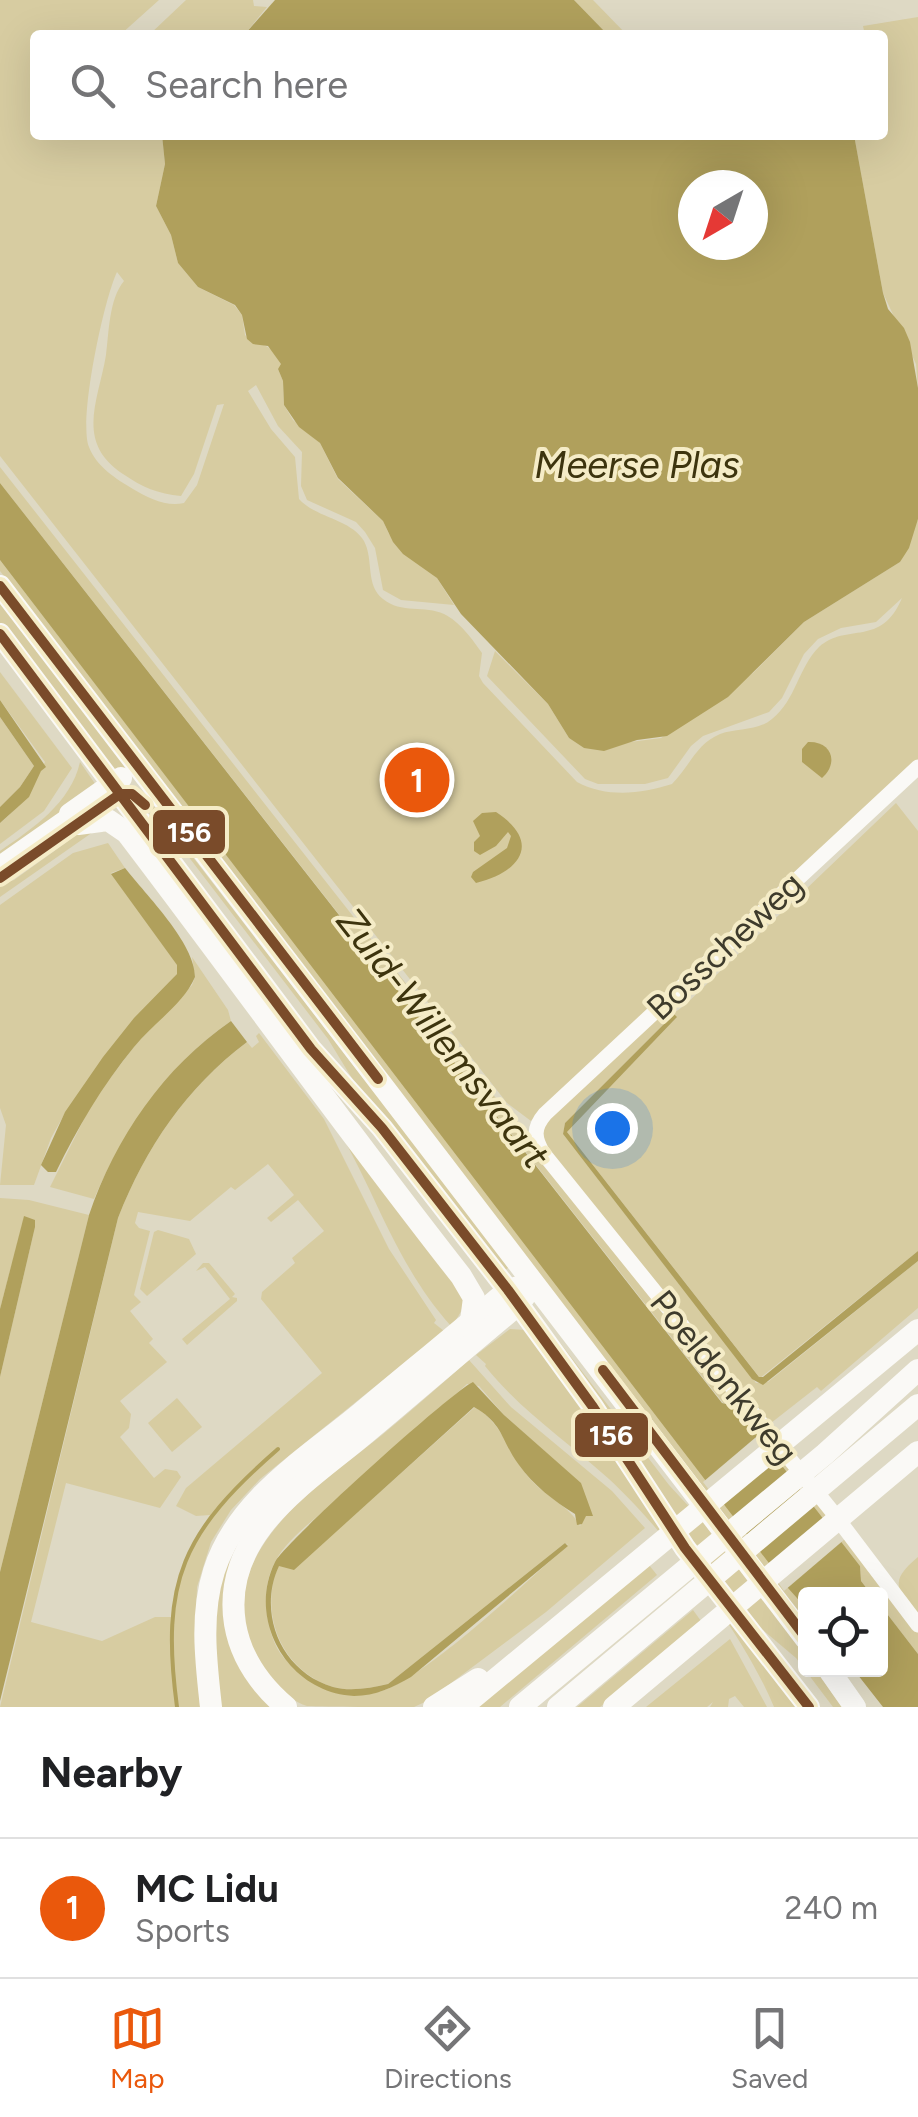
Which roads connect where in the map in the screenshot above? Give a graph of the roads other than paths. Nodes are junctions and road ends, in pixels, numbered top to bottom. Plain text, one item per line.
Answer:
1 (0, 586) edge
2 (0, 634) edge
3 (918, 766) edge
4 (159, 794) junction
5 (74, 819) junction
6 (0, 863) edge
7 (0, 878) edge
8 (311, 1049) junction
9 (382, 1128) junction
10 (536, 1128) joint
11 (536, 1282) junction
12 (514, 1297) junction
13 (478, 1315) junction
14 (918, 1330) edge
15 (918, 1370) edge
16 (918, 1405) edge
17 (918, 1452) edge
18 (832, 1463) junction
19 (679, 1591) junction
20 (918, 1625) edge
21 (798, 1627) edge
22 (540, 1643) junction
23 (833, 1677) edge
24 (210, 1707) edge
25 (286, 1707) edge
26 (434, 1707) edge
27 (462, 1707) edge
28 (520, 1707) edge
29 (558, 1707) edge
30 (616, 1707) edge
31 (808, 1707) edge
32 (855, 1707) edge

1 - 4 highway
2 - 8 highway
3 - 10 street, Bosscheweg
4 - 5 highway
4 - 11 highway
5 - 6 street
5 - 7 street
5 - 9 highway
5 - 13 highway
8 - 9 highway
8 - 13 highway
9 - 12 highway
10 - 20 street, Poeldonkweg
11 - 12 highway
11 - 21 highway
12 - 13 highway
12 - 25 highway
12 - 31 highway
13 - 24 highway
14 - 22 highway
15 - 18 highway
16 - 18 highway
17 - 30 highway
18 - 19 highway
19 - 28 highway
19 - 29 highway
22 - 26 highway
22 - 27 highway
23 - 32 highway

